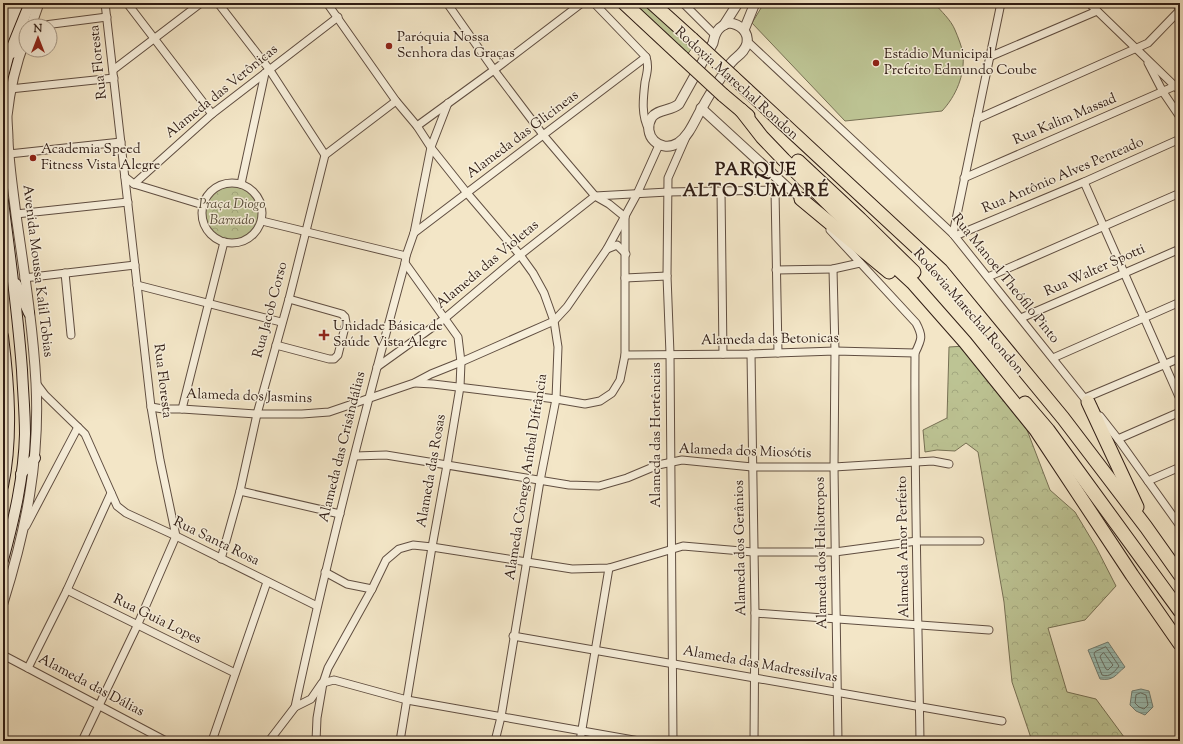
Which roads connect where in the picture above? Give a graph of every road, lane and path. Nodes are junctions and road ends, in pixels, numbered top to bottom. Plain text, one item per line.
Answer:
1 (9, 3) edge
2 (18, 3) edge
3 (30, 3) edge
4 (39, 3) edge
5 (105, 3) edge
6 (127, 3) edge
7 (200, 3) edge
8 (218, 3) edge
9 (328, 3) edge
10 (447, 3) edge
11 (582, 3) edge
12 (594, 3) edge
13 (624, 3) edge
14 (652, 3) edge
15 (683, 3) edge
16 (738, 3) edge
17 (755, 3) edge
18 (1001, 3) edge
19 (1089, 3) edge
20 (1175, 3) edge
21 (1180, 9) edge
22 (1097, 11) junction
23 (3, 17) edge
24 (107, 17) junction
25 (338, 17) junction
26 (34, 18) edge
27 (58, 23) edge
28 (724, 25) junction
29 (744, 30) junction
30 (715, 35) junction
31 (154, 39) junction
32 (3, 40) edge
33 (748, 41) junction
34 (18, 46) edge
35 (1137, 49) junction
36 (1144, 56) junction
37 (8, 57) junction
38 (646, 57) junction
39 (989, 57) junction
40 (18, 58) edge
41 (113, 70) junction
42 (494, 70) junction
43 (267, 71) junction
44 (3, 76) edge
45 (114, 78) junction
46 (10, 89) junction
47 (1178, 89) edge
48 (1163, 92) junction
49 (396, 101) junction
50 (448, 103) junction
51 (701, 108) junction
52 (741, 110) junction
53 (212, 114) junction
54 (1180, 117) edge
55 (977, 119) junction
56 (417, 126) junction
57 (649, 131) junction
58 (688, 133) junction
59 (544, 136) junction
60 (1180, 139) edge
61 (121, 142) junction
62 (659, 145) junction
63 (431, 147) junction
64 (9, 154) junction
65 (324, 155) junction
66 (125, 177) junction
67 (964, 178) junction
68 (1084, 182) junction
69 (134, 184) junction
70 (241, 184) junction
71 (788, 188) junction
72 (775, 190) junction
73 (721, 191) junction
74 (668, 192) junction
75 (467, 193) junction
76 (1180, 193) edge
77 (637, 194) junction
78 (595, 196) junction
79 (802, 199) junction
80 (128, 202) junction
81 (203, 205) junction
82 (3, 207) edge
83 (16, 214) junction
84 (957, 216) junction
85 (625, 217) junction
86 (262, 221) junction
87 (944, 225) junction
88 (1103, 227) junction
89 (5, 229) edge
90 (305, 231) junction
91 (414, 233) junction
92 (954, 235) junction
93 (224, 242) junction
94 (607, 249) junction
95 (1180, 249) edge
96 (520, 254) junction
97 (626, 254) junction
98 (405, 259) junction
99 (860, 263) junction
100 (135, 265) junction
101 (833, 269) junction
102 (776, 270) junction
103 (65, 273) junction
104 (1124, 273) junction
105 (12, 275) junction
106 (667, 276) junction
107 (988, 277) junction
108 (24, 278) junction
109 (625, 278) junction
110 (137, 285) junction
111 (289, 299) junction
112 (1180, 302) edge
113 (210, 303) junction
114 (29, 313) junction
115 (1021, 318) junction
116 (1144, 318) junction
117 (444, 319) junction
118 (554, 321) junction
119 (281, 322) junction
120 (71, 335) dead end
121 (3, 336) edge
122 (965, 342) junction
123 (276, 345) junction
124 (4, 351) edge
125 (835, 351) junction
126 (915, 352) junction
127 (778, 353) junction
128 (670, 354) junction
129 (723, 354) junction
130 (751, 354) junction
131 (625, 355) junction
132 (1053, 358) junction
133 (1180, 358) edge
134 (462, 362) junction
135 (1165, 365) junction
136 (377, 367) junction
137 (431, 374) junction
138 (36, 383) junction
139 (414, 383) junction
140 (433, 384) junction
141 (460, 387) junction
142 (369, 399) junction
143 (556, 399) junction
144 (1180, 399) edge
145 (1086, 400) junction
146 (151, 407) junction
147 (182, 409) junction
148 (1180, 412) edge
149 (257, 414) junction
150 (78, 427) junction
151 (1118, 439) junction
152 (355, 456) junction
153 (35, 458) junction
154 (914, 462) junction
155 (670, 463) junction
156 (949, 464) dead end
157 (447, 465) junction
158 (752, 467) junction
159 (834, 467) junction
160 (1180, 467) edge
161 (21, 474) junction
162 (1148, 480) junction
163 (540, 481) junction
164 (3, 486) edge
165 (240, 491) junction
166 (111, 493) junction
167 (340, 514) junction
168 (1179, 523) edge
169 (1146, 527) junction
170 (24, 530) junction
171 (176, 536) junction
172 (917, 541) junction
173 (980, 541) dead end
174 (432, 547) junction
175 (671, 549) junction
176 (753, 552) junction
177 (835, 552) junction
178 (221, 559) junction
179 (3, 560) edge
180 (527, 563) junction
181 (609, 568) junction
182 (325, 572) junction
183 (1180, 575) edge
184 (267, 582) junction
185 (372, 589) junction
186 (67, 590) junction
187 (3, 602) edge
188 (316, 606) junction
189 (1180, 611) edge
190 (755, 613) junction
191 (835, 619) junction
192 (918, 625) junction
193 (137, 626) junction
194 (989, 630) dead end
195 (513, 636) junction
196 (1180, 644) edge
197 (596, 650) junction
198 (3, 655) edge
199 (673, 664) junction
200 (28, 668) junction
201 (235, 673) junction
202 (754, 678) junction
203 (323, 683) junction
204 (836, 692) junction
205 (407, 700) junction
206 (99, 706) junction
207 (294, 707) junction
208 (920, 707) junction
209 (501, 717) junction
210 (1002, 721) dead end
211 (582, 730) junction
212 (82, 741) edge
213 (166, 741) edge
214 (212, 741) edge
215 (269, 741) edge
216 (316, 741) edge
217 (400, 741) edge
218 (495, 741) edge
219 (580, 741) edge
220 (639, 741) edge
221 (673, 741) edge
222 (754, 741) edge
223 (838, 741) edge
224 (920, 741) edge

1 - 23 street
2 - 32 main road
3 - 37 main road
4 - 26 street
5 - 24 street, Rua Floresta
6 - 31 street
7 - 31 street
8 - 43 street
9 - 25 street, Alameda Cônego Aníbal Difrância
10 - 42 street
11 - 42 street
12 - 38 street
13 - 52 highway, Rodovia Marechal Rondon, bridge
14 - 169 highway, Rodovia Marechal Rondon, bridge
15 - 30 street
16 - 28 street
17 - 29 street
18 - 39 street
19 - 22 street
20 - 21 street
21 - 35 street
22 - 35 street
22 - 39 street
24 - 27 street
24 - 41 street, Rua Floresta
25 - 43 street, Alameda das Verônicas
25 - 49 street, Alameda Cônego Aníbal Difrância
28 - 29 street
28 - 30 street
29 - 33 street
30 - 57 street
31 - 41 street
31 - 53 street
33 - 51 street
33 - 87 street, Rua Manoel Theófilo Pinto
34 - 37 main road
35 - 36 street
35 - 55 street
36 - 47 street
36 - 48 street
37 - 44 main road
38 - 57 street
38 - 59 street, Alameda das Glicineas
39 - 55 street
40 - 46 street, Avenida Moussa Kalil Tobias
41 - 45 street, Rua Floresta
42 - 50 street
42 - 59 street
43 - 53 street, Alameda das Verônicas
43 - 65 street
43 - 70 street
45 - 46 street
45 - 61 street, Rua Floresta
46 - 64 street, Avenida Moussa Kalil Tobias
47 - 48 street, Rua Kalim Massad
48 - 54 street
48 - 67 street, Rua Kalim Massad
49 - 56 street, Alameda Cônego Aníbal Difrância
49 - 65 street
50 - 56 street
50 - 63 street, Alameda das Crisândálias
51 - 58 street
51 - 71 street
52 - 122 highway
52 - 189 highway, Rodovia Marechal Rondon
53 - 69 street, Alameda das Verônicas
55 - 67 street
56 - 63 street, Alameda Cônego Aníbal Difrância
57 - 62 street
58 - 62 street
58 - 74 street, Alameda das Hortências
59 - 75 street, Alameda das Glicineas
59 - 78 street
60 - 68 street, Rua Antônio Alves Penteado
61 - 64 street
61 - 66 street, Rua Floresta
62 - 77 street, Alameda dos Jasmins
63 - 75 street, Alameda Cônego Aníbal Difrância
63 - 91 street, Alameda das Crisândálias
64 - 83 street, Avenida Moussa Kalil Tobias
65 - 90 street, Rua Jacob Corso
66 - 69 street
66 - 80 street, Rua Floresta
67 - 84 street
68 - 88 street
68 - 92 street, Rua Antônio Alves Penteado
69 - 81 street
70 - 81 street
70 - 86 street
71 - 72 street
71 - 79 street, Alameda Amor Perfeito
72 - 73 street
72 - 102 street
73 - 74 street
73 - 129 street
74 - 77 street
74 - 106 street, Alameda das Hortências
75 - 91 street, Alameda das Glicineas
75 - 96 street, Alameda Cônego Aníbal Difrância
76 - 88 street
77 - 78 street
77 - 85 street, Alameda dos Jasmins
78 - 85 street
78 - 96 street, Alameda das Violetas
79 - 99 street, Alameda Amor Perfeito
79 - 122 highway
80 - 83 street
80 - 100 street, Rua Floresta
81 - 93 street
82 - 89 main road
83 - 108 street, Avenida Moussa Kalil Tobias
84 - 87 street
84 - 92 street
85 - 94 street, Alameda dos Jasmins
85 - 97 street
86 - 90 street
86 - 93 street
87 - 92 street, Rua Manoel Theófilo Pinto
88 - 104 street
88 - 107 street
89 - 105 main road
90 - 98 street
90 - 111 street, Rua Jacob Corso
91 - 98 street, Alameda das Crisândálias
92 - 107 street, Rua Manoel Theófilo Pinto
93 - 113 street
94 - 97 street
94 - 118 street, Alameda dos Jasmins
95 - 104 street, Rua Walter Spotti
96 - 117 street, Alameda das Violetas
96 - 118 street, Alameda Cônego Aníbal Difrância
97 - 109 street
98 - 117 street, Alameda das Rosas
98 - 136 street, Alameda das Crisândálias
99 - 101 street
99 - 126 street, Alameda Amor Perfeito
100 - 103 street
100 - 110 street, Rua Floresta
101 - 102 street
101 - 125 street, Alameda dos Heliotropos
102 - 127 street
103 - 108 street
103 - 120 street
104 - 115 street, Rua Walter Spotti
104 - 116 street
105 - 114 main road
105 - 161 main road
106 - 109 street
106 - 128 street, Alameda das Hortências
107 - 115 street, Rua Manoel Theófilo Pinto
108 - 114 street, Avenida Moussa Kalil Tobias
109 - 131 street
110 - 113 street
110 - 146 street, Rua Floresta
111 - 119 street, Rua Jacob Corso
111 - 123 street
112 - 116 street
113 - 119 street
113 - 147 street
114 - 138 street, Avenida Moussa Kalil Tobias
115 - 132 street, Rua Manoel Theófilo Pinto
116 - 132 street
116 - 135 street
117 - 134 street, Alameda das Rosas
117 - 136 street, Alameda das Violetas
118 - 134 street, Alameda dos Jasmins
118 - 143 street, Alameda Cônego Aníbal Difrância
119 - 123 street, Rua Jacob Corso
121 - 124 main road
122 - 196 highway
123 - 149 street, Rua Jacob Corso
124 - 164 main road
125 - 126 street, Alameda das Betonicas
125 - 127 street, Alameda das Betonicas
125 - 159 street, Alameda dos Heliotropos
126 - 154 street, Alameda Amor Perfeito
127 - 130 street, Alameda das Betonicas
128 - 129 street, Alameda das Betonicas
128 - 131 street, Alameda das Betonicas
128 - 155 street, Alameda das Hortências
129 - 130 street, Alameda das Betonicas
130 - 158 street, Alameda dos Gerânios
131 - 143 street
132 - 145 street, Rua Manoel Theófilo Pinto
133 - 135 street
134 - 137 street, Alameda dos Jasmins
134 - 141 street, Alameda das Rosas
135 - 144 street
135 - 145 street
136 - 142 street, Alameda das Crisândálias
137 - 139 street, Alameda dos Jasmins
137 - 140 street
138 - 150 street, Rua Santa Rosa
138 - 153 street, Avenida Moussa Kalil Tobias
139 - 140 street
139 - 142 street, Alameda dos Jasmins
140 - 141 street
141 - 143 street
141 - 157 street, Alameda das Rosas
142 - 149 street, Alameda dos Jasmins
142 - 152 street, Alameda das Crisândálias
143 - 163 street, Alameda Cônego Aníbal Difrância
145 - 151 street, Rua Manoel Theófilo Pinto
145 - 169 highway
146 - 147 street, Alameda dos Jasmins
146 - 171 street, Rua Floresta
147 - 149 street, Alameda dos Jasmins
148 - 151 street
149 - 165 street, Rua Jacob Corso
150 - 166 street, Rua Santa Rosa
150 - 170 street
151 - 162 street, Rua Manoel Theófilo Pinto
152 - 157 street, Alameda dos Miosótis
152 - 167 street, Alameda das Crisândálias
153 - 161 main road
153 - 170 street, Avenida Moussa Kalil Tobias
154 - 156 street, Alameda dos Miosótis
154 - 159 street, Alameda dos Miosótis
154 - 172 street, Alameda Amor Perfeito
155 - 158 street, Alameda dos Miosótis
155 - 163 street, Alameda dos Miosótis
155 - 175 street, Alameda das Hortências
157 - 163 street, Alameda dos Miosótis
157 - 174 street, Alameda das Rosas
158 - 159 street, Alameda dos Miosótis
158 - 176 street, Alameda dos Gerânios
159 - 177 street, Alameda dos Heliotropos
160 - 162 street
161 - 179 main road
162 - 168 street, Rua Manoel Theófilo Pinto
163 - 180 street, Alameda Cônego Aníbal Difrância
165 - 167 street
165 - 178 street, Rua Jacob Corso
166 - 171 street, Rua Santa Rosa
166 - 186 street
167 - 182 street, Alameda das Crisândálias
169 - 183 highway, Rodovia Marechal Rondon
170 - 187 street, Avenida Moussa Kalil Tobias
171 - 178 street, Rua Santa Rosa
171 - 193 street
172 - 173 street
172 - 177 street
172 - 192 street, Alameda Amor Perfeito
174 - 180 street
174 - 185 street
174 - 205 street, Alameda das Rosas
175 - 176 street
175 - 181 street
175 - 199 street, Alameda das Hortências
176 - 177 street
176 - 190 street, Alameda dos Gerânios
177 - 191 street, Alameda dos Heliotropos
178 - 184 street, Rua Santa Rosa
180 - 181 street
180 - 195 street, Alameda Cônego Aníbal Difrância
181 - 197 street
182 - 185 street
182 - 188 street, Alameda das Crisândálias
184 - 188 street, Rua Santa Rosa
184 - 201 street
185 - 203 street
186 - 193 street, Rua Guia Lopes
186 - 200 street
188 - 207 street, Alameda das Crisândálias
190 - 191 street
190 - 202 street, Alameda dos Gerânios
191 - 192 street
191 - 204 street, Alameda dos Heliotropos
192 - 194 street
192 - 208 street, Alameda Amor Perfeito
193 - 201 street, Rua Guia Lopes
193 - 206 street
195 - 197 street, Alameda das Madressilvas
195 - 209 street, Alameda Cônego Aníbal Difrância
197 - 199 street, Alameda das Madressilvas
197 - 211 street
198 - 200 street, Alameda das Dálias
199 - 202 street, Alameda das Madressilvas
199 - 221 street, Alameda das Hortências
200 - 206 street, Alameda das Dálias
201 - 214 street
202 - 204 street, Alameda das Madressilvas
202 - 222 street, Alameda dos Gerânios
203 - 205 street
203 - 207 street
203 - 216 street
204 - 208 street, Alameda das Madressilvas
204 - 223 street, Alameda dos Heliotropos
205 - 209 street
205 - 217 street, Alameda das Rosas
206 - 212 street
206 - 213 street, Alameda das Dálias
207 - 215 street
208 - 210 street, Alameda das Madressilvas
208 - 224 street, Alameda Amor Perfeito
209 - 211 street
209 - 218 street, Alameda Cônego Aníbal Difrância
211 - 219 street
211 - 220 street

